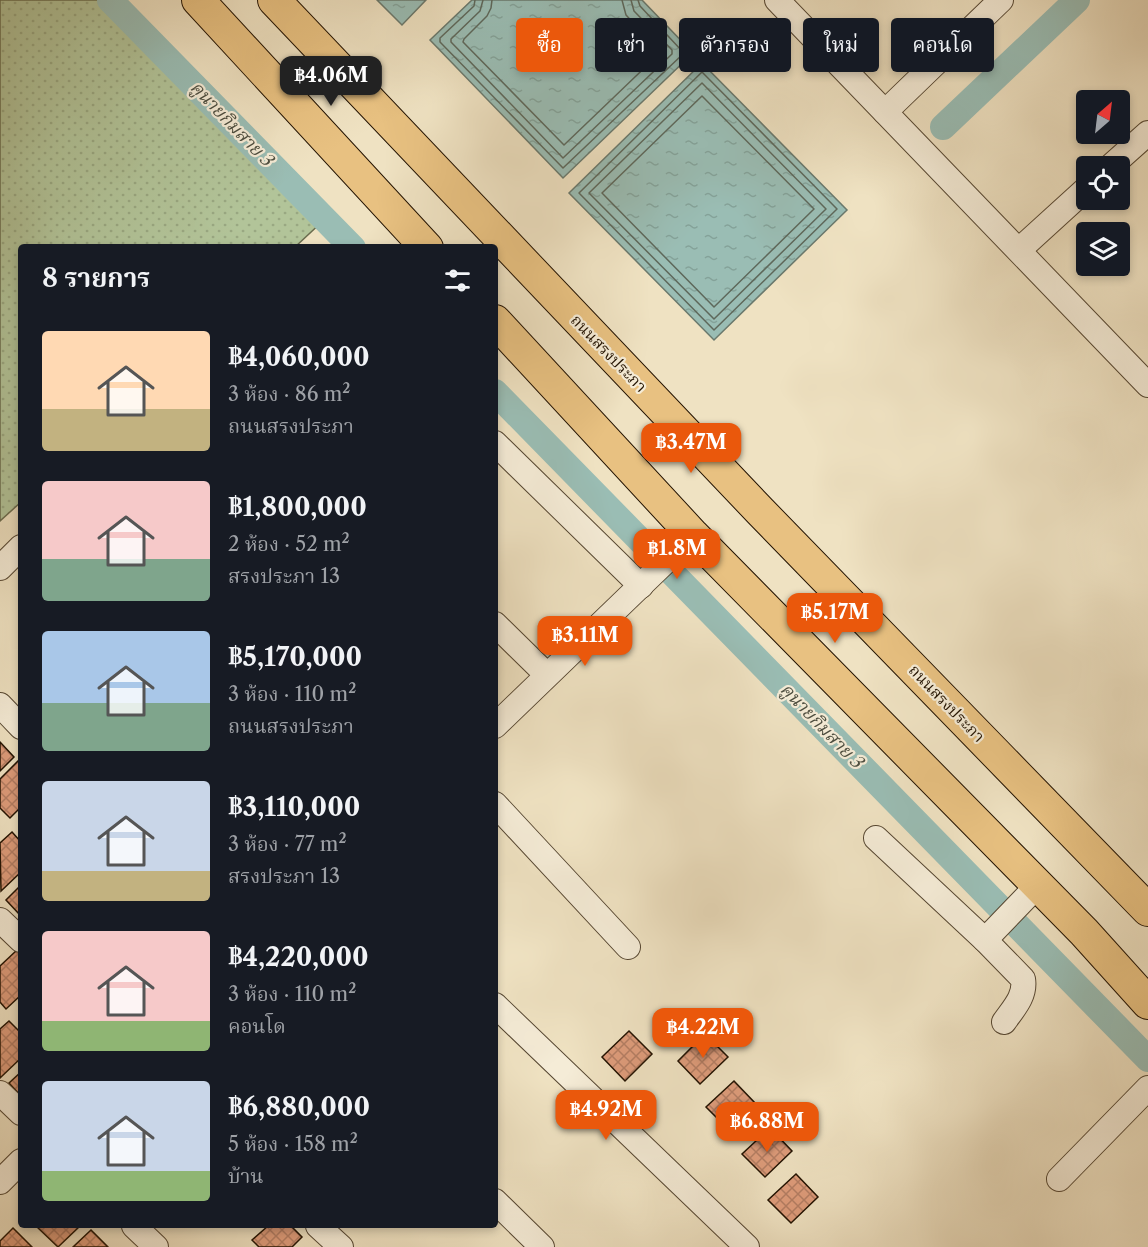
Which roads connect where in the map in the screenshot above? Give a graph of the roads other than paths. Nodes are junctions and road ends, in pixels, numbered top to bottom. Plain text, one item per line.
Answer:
1 (198, 0) edge
2 (274, 0) edge
3 (777, 0) edge
4 (1001, 0) edge
5 (885, 112) junction
6 (1148, 133) edge
7 (1122, 156) edge
8 (1076, 198) edge
9 (423, 244) edge
10 (1019, 250) junction
11 (498, 325) edge
12 (1148, 385) edge
13 (498, 446) edge
14 (685, 543) junction
15 (18, 550) edge
16 (0, 568) edge
17 (644, 583) junction
18 (498, 627) edge
19 (547, 675) junction
20 (0, 705) edge
21 (498, 723) edge
22 (18, 724) edge
23 (498, 807) edge
24 (876, 838) dead end
25 (1029, 895) junction
26 (1148, 910) edge
27 (0, 920) edge
28 (993, 932) junction
29 (18, 937) edge
30 (628, 947) dead end
31 (1148, 1003) edge
32 (498, 1008) edge
33 (1004, 1022) dead end
34 (1148, 1088) edge
35 (0, 1093) edge
36 (18, 1110) edge
37 (18, 1164) edge
38 (1059, 1179) dead end
39 (0, 1182) edge
40 (498, 1204) edge
41 (136, 1228) edge
42 (320, 1228) edge
43 (156, 1247) edge
44 (341, 1247) edge
45 (542, 1247) edge
46 (747, 1247) edge

1 - 9 main road
2 - 26 main road, ถนนสรงประภา
3 - 5 street
4 - 5 street
5 - 10 street
6 - 7 street
8 - 10 street
10 - 12 street
11 - 14 main road
13 - 17 street
14 - 17 street
14 - 25 main road
15 - 16 street
17 - 19 street
18 - 19 street
19 - 21 street
20 - 22 street
23 - 30 street
24 - 28 street
25 - 28 street
25 - 31 main road
27 - 29 street
28 - 33 street
32 - 46 street
34 - 38 street
35 - 36 street
37 - 39 street
40 - 45 street
41 - 43 street
42 - 44 street

